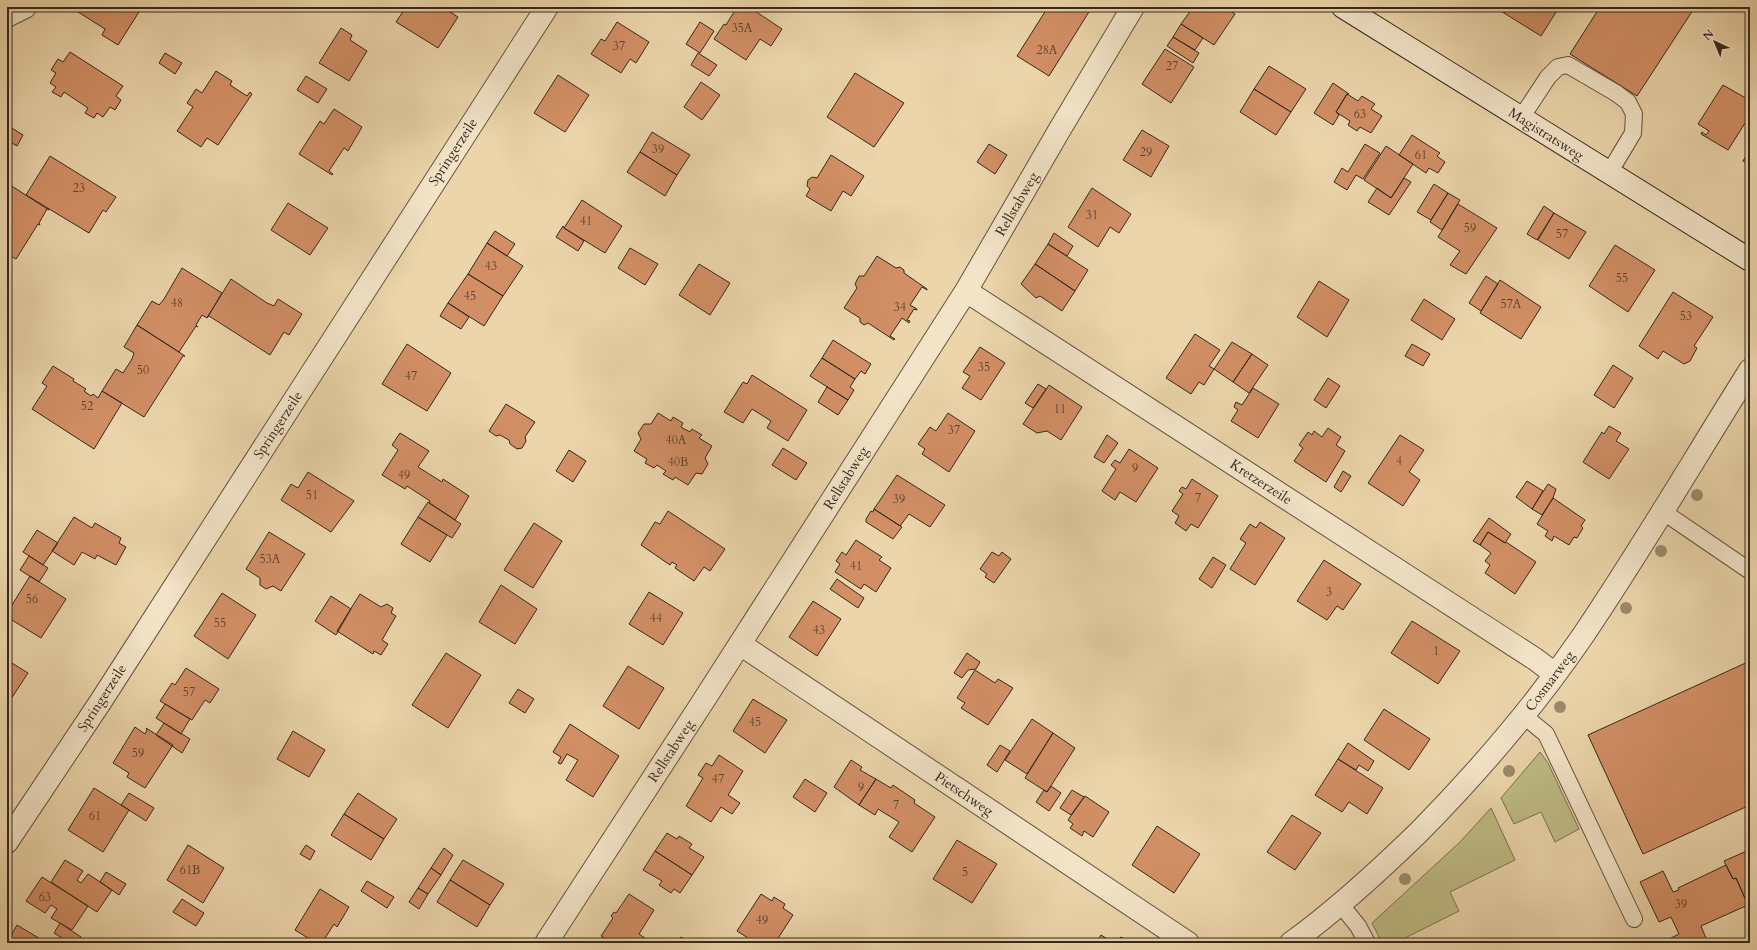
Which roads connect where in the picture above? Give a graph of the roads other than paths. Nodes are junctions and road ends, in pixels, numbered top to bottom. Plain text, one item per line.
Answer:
1 (25, 7) edge
2 (547, 7) edge
3 (1133, 7) edge
4 (1343, 7) edge
5 (7, 16) edge
6 (1521, 118) junction
7 (1609, 173) junction
8 (1750, 260) edge
9 (966, 291) junction
10 (1750, 370) edge
11 (1662, 511) junction
12 (1750, 571) edge
13 (740, 644) junction
14 (1555, 674) junction
15 (1524, 716) junction
16 (7, 842) edge
17 (1341, 905) junction
18 (1634, 918) dead end
19 (546, 943) edge
20 (1188, 943) edge
21 (1292, 943) edge
22 (1367, 943) edge

1 - 5 street
2 - 16 street, Springerzeile
3 - 9 street, Rellstabweg
4 - 6 street, Magistratsweg
6 - 7 street, Magistratsweg
6 - 7 lane
7 - 8 street, Magistratsweg
9 - 13 street, Rellstabweg
9 - 14 street, Kretzerzeile
10 - 11 street, Cosmarweg
11 - 12 lane
11 - 14 street, Cosmarweg
13 - 19 street, Rellstabweg
13 - 20 street, Pietschweg
14 - 15 street, Cosmarweg
15 - 17 street, Cosmarweg
15 - 18 lane
17 - 21 street, Cosmarweg
17 - 22 lane

